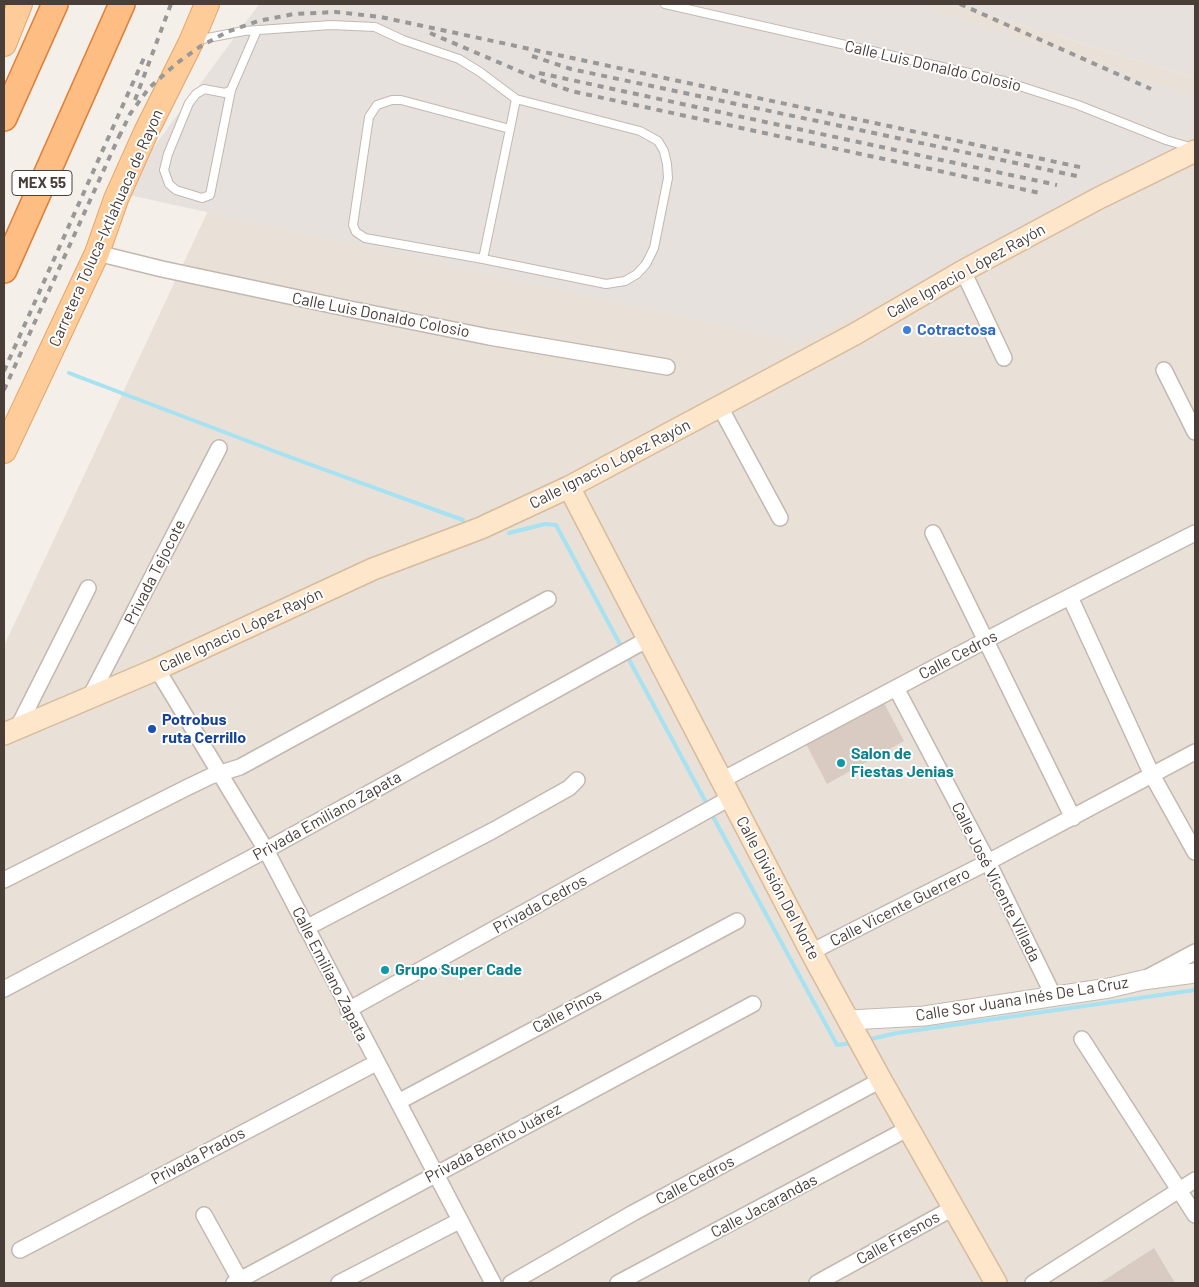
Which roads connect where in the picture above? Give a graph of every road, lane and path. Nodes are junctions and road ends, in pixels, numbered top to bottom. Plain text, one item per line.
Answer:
1 (20, 4) edge
2 (56, 4) edge
3 (122, 4) edge
4 (207, 4) edge
5 (665, 4) edge
6 (257, 30) junction
7 (192, 42) junction
8 (4, 44) edge
9 (231, 90) junction
10 (516, 99) junction
11 (4, 118) edge
12 (510, 129) junction
13 (1195, 150) edge
14 (97, 253) junction
15 (483, 259) junction
16 (4, 270) edge
17 (963, 271) junction
18 (1004, 358) dead end
19 (667, 367) dead end
20 (1164, 370) dead end
21 (720, 407) junction
22 (1195, 432) edge
23 (219, 448) dead end
24 (4, 451) edge
25 (569, 487) junction
26 (780, 518) dead end
27 (932, 533) dead end
28 (1195, 533) edge
29 (88, 588) dead end
30 (1070, 597) junction
31 (548, 599) dead end
32 (985, 640) junction
33 (641, 642) junction
34 (158, 670) junction
35 (896, 688) junction
36 (90, 697) junction
37 (11, 730) edge
38 (1195, 752) edge
39 (221, 774) junction
40 (1152, 775) junction
41 (578, 780) dead end
42 (725, 794) junction
43 (1072, 818) junction
44 (266, 850) junction
45 (1195, 852) edge
46 (988, 862) junction
47 (4, 880) edge
48 (737, 921) dead end
49 (306, 928) junction
50 (811, 952) junction
51 (1195, 952) edge
52 (1195, 973) edge
53 (1143, 980) junction
54 (4, 989) edge
55 (1054, 996) junction
56 (753, 1004) dead end
57 (348, 1010) junction
58 (856, 1033) junction
59 (1082, 1039) dead end
60 (376, 1063) junction
61 (881, 1080) junction
62 (398, 1102) junction
63 (909, 1128) junction
64 (435, 1174) junction
65 (1195, 1180) edge
66 (1180, 1190) junction
67 (953, 1208) junction
68 (204, 1215) dead end
69 (1195, 1215) edge
70 (459, 1221) junction
71 (20, 1250) dead end
72 (487, 1281) edge
73 (237, 1282) edge
74 (339, 1283) edge
75 (511, 1283) edge
76 (618, 1283) edge
77 (817, 1283) edge
78 (996, 1283) edge
79 (1033, 1283) edge

1 - 8 main road
2 - 11 highway
3 - 16 highway, MEX 55
4 - 7 main road, Carretera Toluca-Ixtlahuaca de Rayon
5 - 13 lane, Calle Luis Donaldo Colosio
6 - 7 lane
6 - 9 lane
6 - 10 lane
7 - 14 main road, Carretera Toluca-Ixtlahuaca de Rayon
9 - 9 lane
10 - 12 lane
10 - 15 lane
12 - 15 lane
12 - 15 lane
13 - 17 main road, Calle Ignacio López Rayón
14 - 19 street, Calle Luis Donaldo Colosio
14 - 24 main road, Carretera Toluca-Ixtlahuaca de Rayon
17 - 18 street
17 - 21 main road, Calle Ignacio López Rayón
20 - 22 street
21 - 25 main road, Calle Ignacio López Rayón
21 - 26 street
23 - 36 street, Privada Tejocote
25 - 33 main road, Calle División Del Norte
25 - 34 main road, Calle Ignacio López Rayón
27 - 32 street
28 - 30 street, Calle Cedros
29 - 37 street
30 - 32 street, Calle Cedros
30 - 40 street
31 - 39 street
32 - 35 street, Calle Cedros
32 - 43 street
33 - 42 main road, Calle División Del Norte
33 - 44 street, Privada Emiliano Zapata
34 - 36 main road, Calle Ignacio López Rayón
34 - 39 street, Calle Emiliano Zapata
35 - 42 street, Calle Cedros
35 - 46 street, Calle José Vicente Villada
36 - 37 main road, Calle Ignacio López Rayón
38 - 40 street, Calle Vicente Guerrero
39 - 44 street, Calle Emiliano Zapata
39 - 47 street
40 - 43 street, Calle Vicente Guerrero
40 - 45 street
41 - 49 street
42 - 50 main road, Calle División Del Norte
42 - 57 street, Privada Cedros
43 - 46 street, Calle Vicente Guerrero
44 - 49 street, Calle Emiliano Zapata
44 - 54 street, Privada Emiliano Zapata
46 - 50 street, Calle Vicente Guerrero
46 - 55 street, Calle José Vicente Villada
48 - 62 street, Calle Pinos
49 - 57 street, Calle Emiliano Zapata
50 - 58 main road, Calle División Del Norte
51 - 53 street
52 - 53 street, Calle Sor Juana Inés De La Cruz
53 - 55 street, Calle Sor Juana Inés De La Cruz
55 - 58 street, Calle Sor Juana Inés De La Cruz
56 - 64 street, Privada Benito Juárez
57 - 60 street, Calle Emiliano Zapata
58 - 61 main road, Calle División Del Norte
59 - 66 street
60 - 62 street, Calle Emiliano Zapata
60 - 71 street, Privada Prados
61 - 63 main road, Calle División Del Norte
61 - 75 street, Calle Cedros
62 - 64 street, Calle Emiliano Zapata
63 - 67 main road, Calle División Del Norte
63 - 76 street, Calle Jacarandas
64 - 70 street, Calle Emiliano Zapata
64 - 73 street, Privada Benito Juárez
65 - 66 street
66 - 69 street
66 - 79 street
67 - 77 street, Calle Fresnos
67 - 78 main road, Calle División Del Norte
68 - 73 street
70 - 72 street, Calle Emiliano Zapata
70 - 74 street

